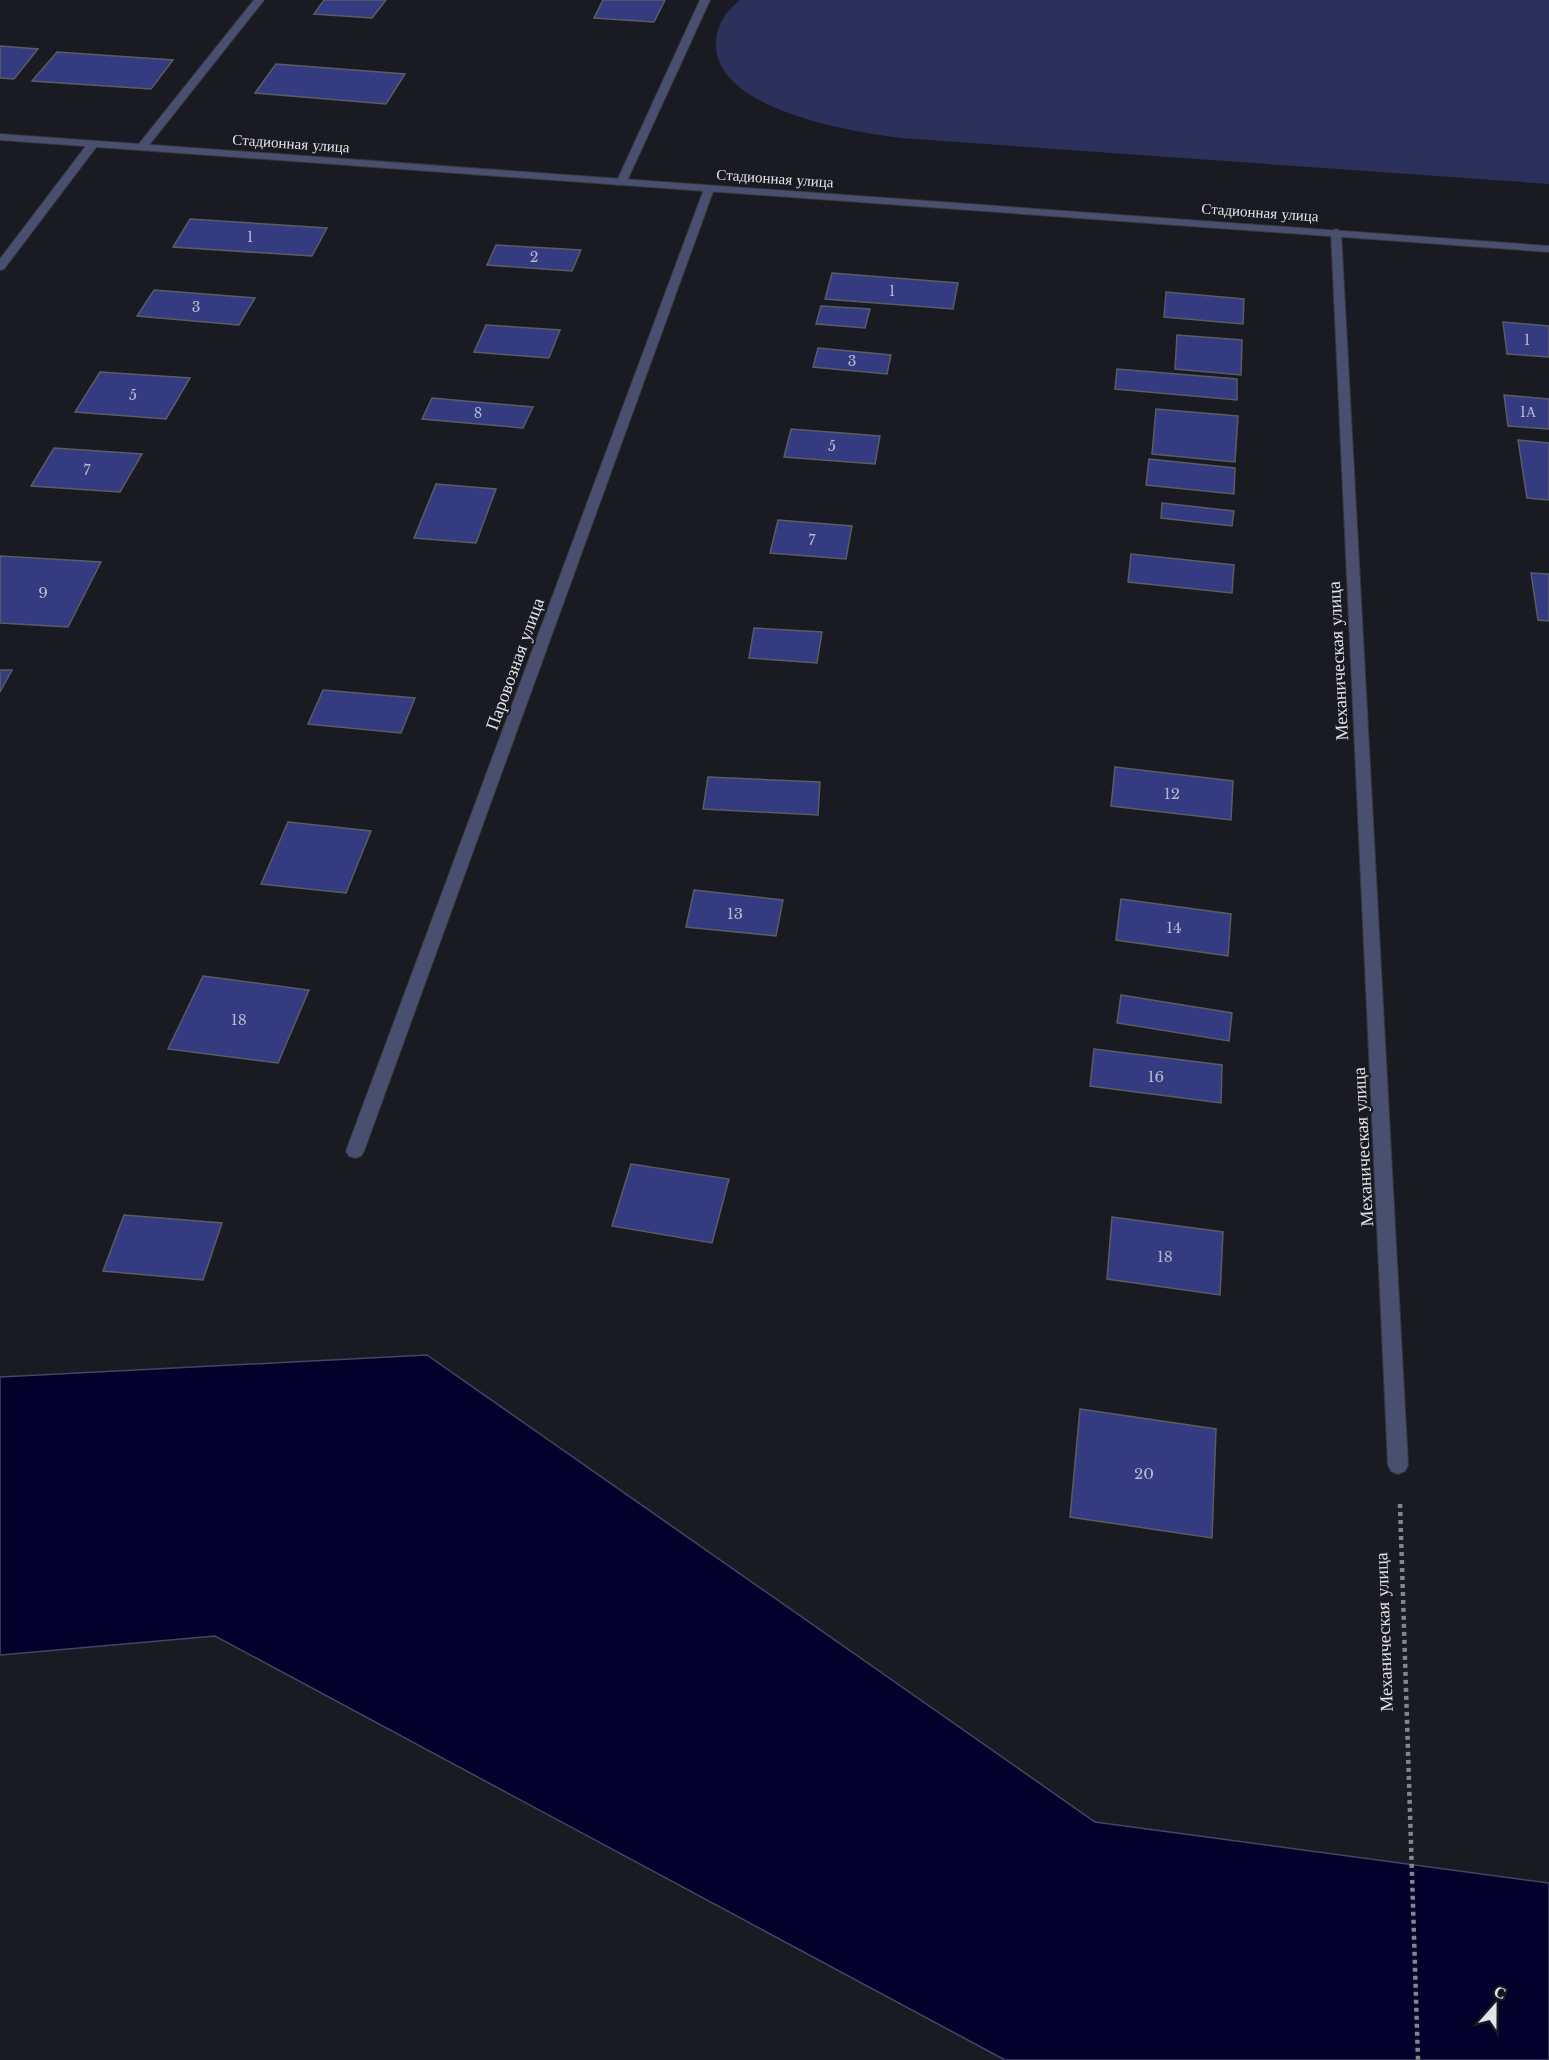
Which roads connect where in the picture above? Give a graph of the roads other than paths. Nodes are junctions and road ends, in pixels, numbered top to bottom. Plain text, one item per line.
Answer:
1 (259, 0) edge
2 (705, 0) edge
3 (0, 137) edge
4 (93, 144) junction
5 (142, 147) junction
6 (621, 183) junction
7 (709, 189) junction
8 (1336, 232) junction
9 (1549, 249) edge
10 (0, 267) edge
11 (355, 1152) dead end
12 (1398, 1465) road end

1 - 5 street
2 - 6 street
3 - 4 street, Стадионная улица
4 - 5 street, Стадионная улица
4 - 10 street
5 - 6 street, Стадионная улица
6 - 7 street, Стадионная улица
7 - 8 street, Стадионная улица
7 - 11 street, Паровозная улица
8 - 9 street, Стадионная улица
8 - 12 street, Механическая улица

